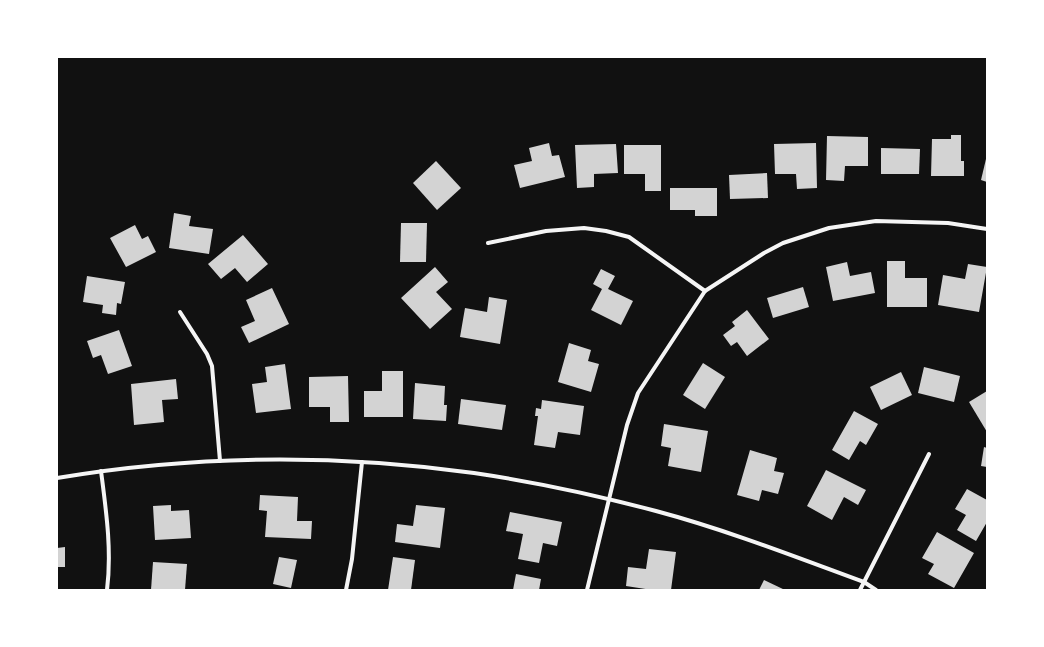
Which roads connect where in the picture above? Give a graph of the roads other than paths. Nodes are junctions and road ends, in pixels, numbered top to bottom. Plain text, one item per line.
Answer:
1 (987, 229) edge
2 (488, 243) dead end
3 (705, 291) junction
4 (180, 312) dead end
5 (930, 454) dead end
6 (220, 461) junction
7 (362, 462) junction
8 (101, 471) junction
9 (57, 478) edge
10 (609, 500) junction
11 (864, 582) junction
12 (107, 590) edge
13 (346, 590) edge
14 (587, 590) edge
15 (860, 590) edge
16 (876, 590) edge

1 - 3 street
2 - 3 street
3 - 10 street
4 - 6 street
5 - 11 street
6 - 7 street
6 - 8 street
7 - 10 street
7 - 13 street
8 - 9 street
8 - 12 street
10 - 11 street
10 - 14 street
11 - 15 street
11 - 16 street

